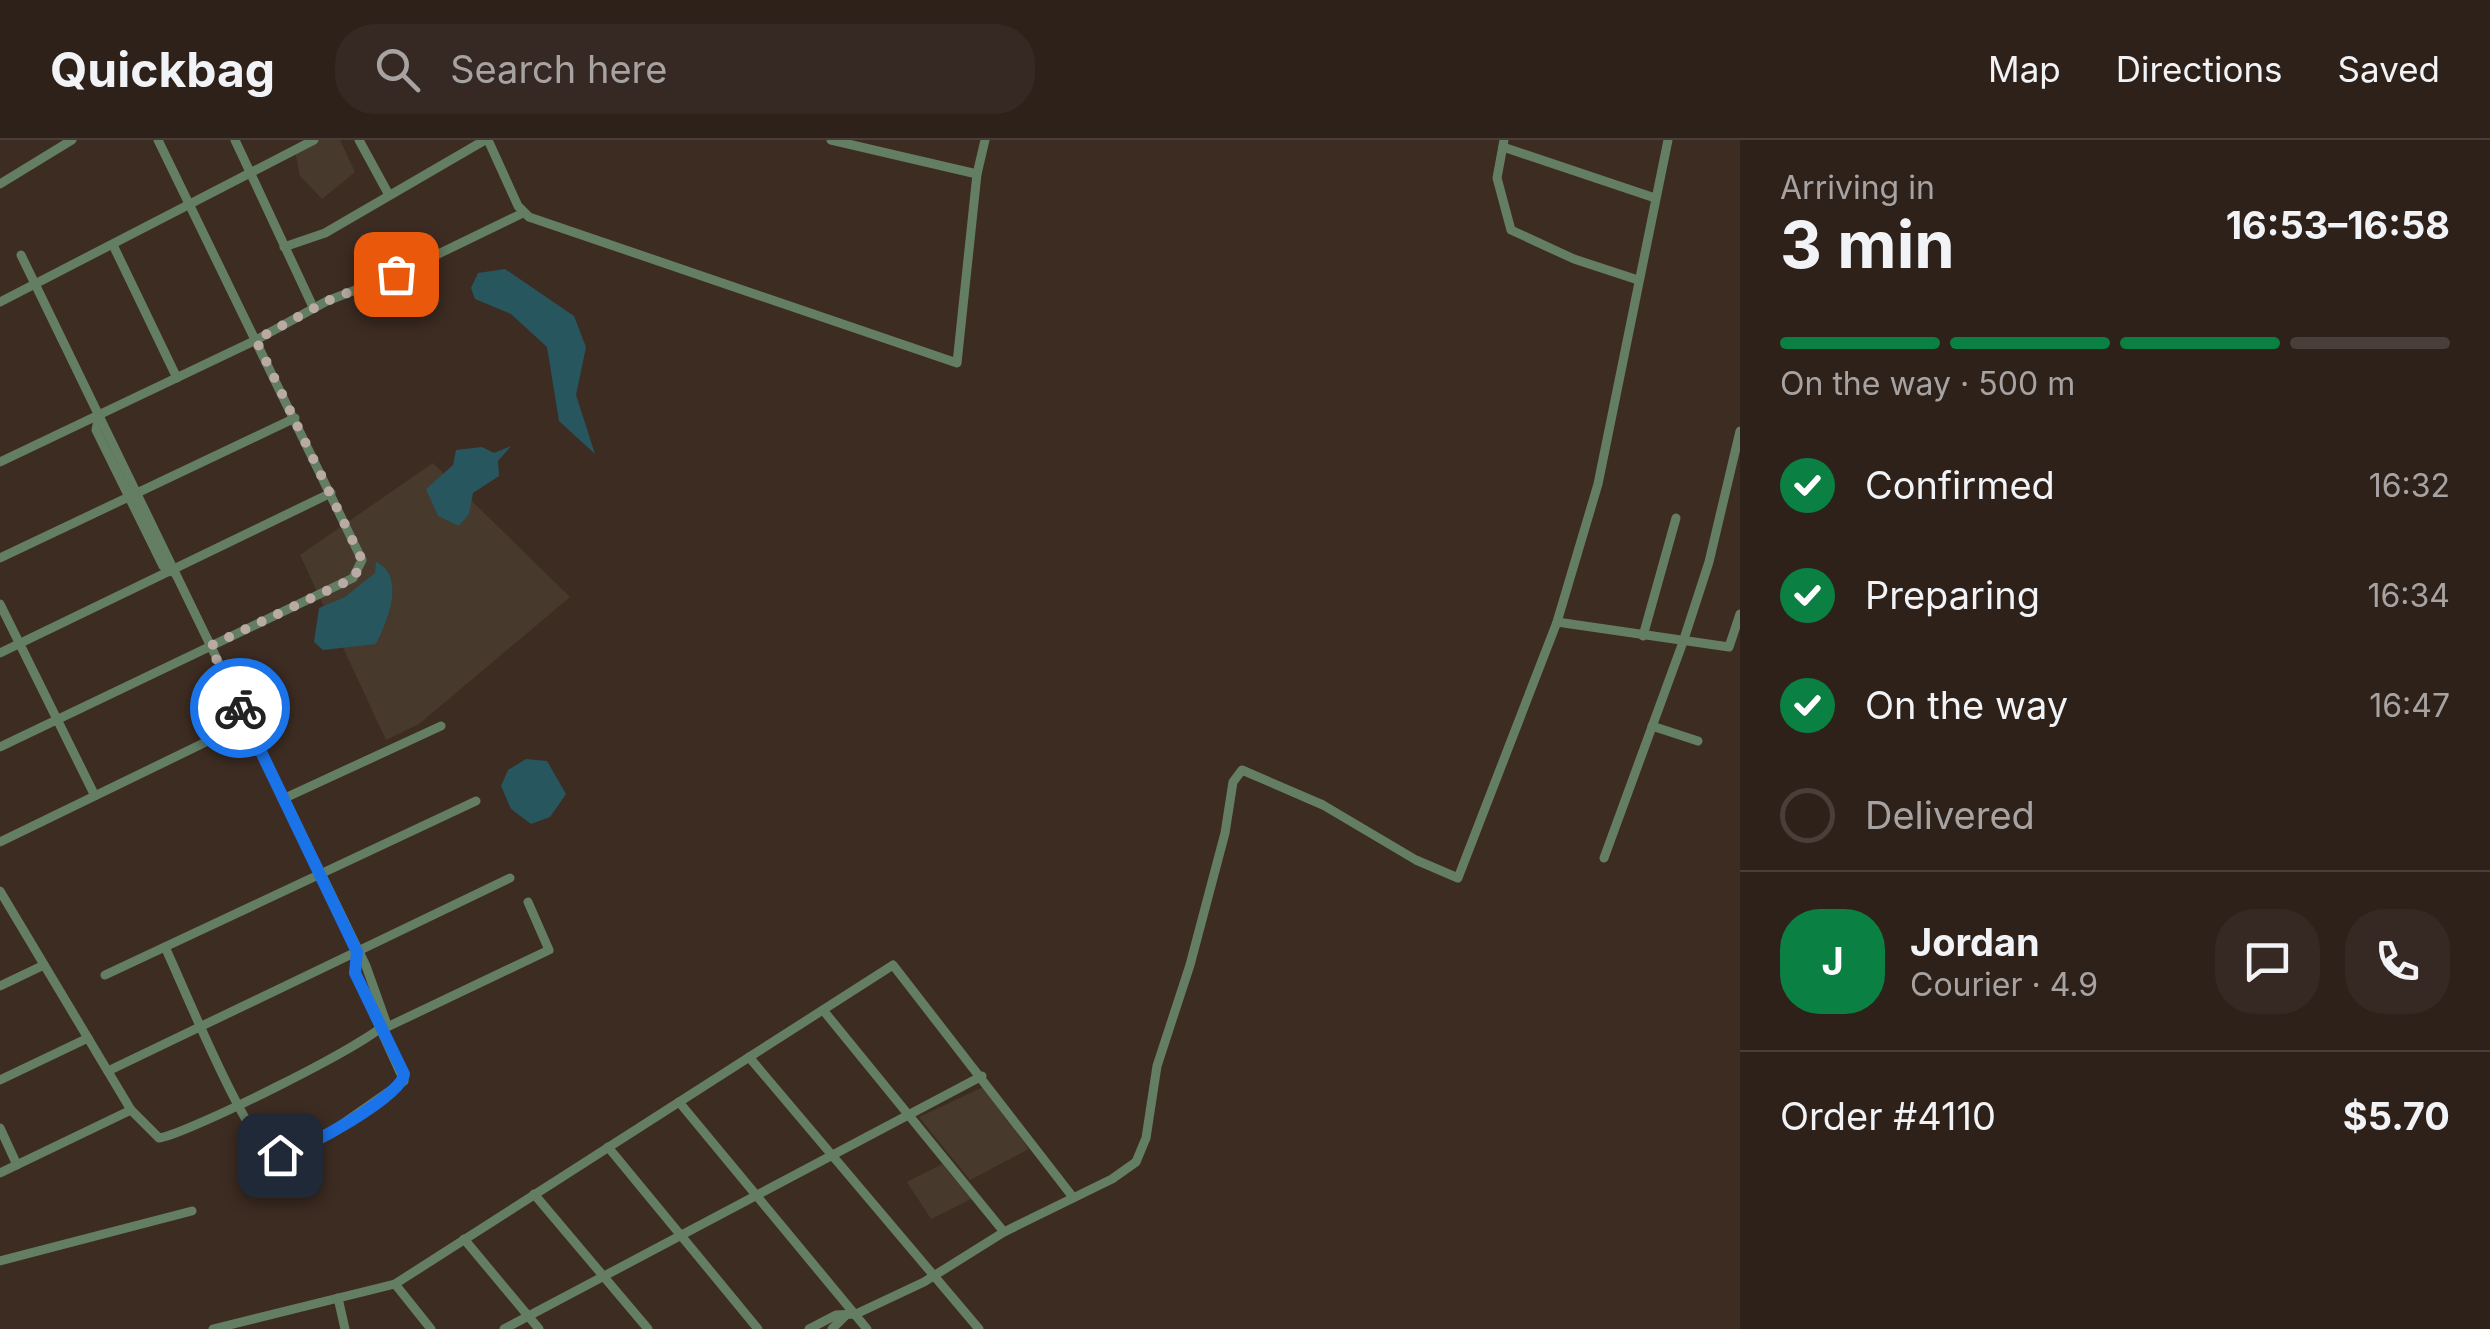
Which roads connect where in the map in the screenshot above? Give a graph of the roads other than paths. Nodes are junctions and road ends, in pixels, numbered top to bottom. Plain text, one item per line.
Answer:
1 (72, 140) edge
2 (158, 140) edge
3 (234, 140) edge
4 (314, 140) edge
5 (359, 140) edge
6 (487, 140) edge
7 (831, 140) edge
8 (986, 140) edge
9 (1668, 140) edge
10 (857, 143) edge
11 (1503, 144) edge
12 (250, 173) junction
13 (977, 174) junction
14 (0, 184) edge
15 (389, 195) junction
16 (1655, 198) junction
17 (190, 206) junction
18 (523, 213) junction
19 (113, 245) junction
20 (284, 247) junction
21 (21, 255) dead end
22 (1638, 280) junction
23 (36, 284) junction
24 (0, 302) edge
25 (314, 308) junction
26 (256, 340) junction
27 (176, 378) junction
28 (98, 417) junction
29 (294, 418) junction
30 (1740, 430) edge
31 (0, 462) edge
32 (331, 492) junction
33 (132, 494) junction
34 (1676, 518) dead end
35 (0, 558) edge
36 (172, 572) junction
37 (0, 604) edge
38 (1740, 614) edge
39 (1557, 622) junction
40 (1643, 636) junction
41 (1684, 642) junction
42 (20, 644) junction
43 (210, 646) junction
44 (0, 652) edge
45 (57, 720) junction
46 (246, 722) junction
47 (441, 726) dead end
48 (1652, 726) junction
49 (1698, 741) dead end
50 (0, 747) edge
51 (94, 794) junction
52 (285, 798) junction
53 (476, 801) dead end
54 (0, 842) edge
55 (1604, 858) dead end
56 (320, 875) junction
57 (510, 878) dead end
58 (0, 891) edge
59 (528, 902) dead end
60 (165, 946) junction
61 (357, 952) junction
62 (44, 965) junction
63 (105, 976) dead end
64 (0, 986) edge
65 (823, 1010) junction
66 (203, 1026) junction
67 (383, 1029) junction
68 (88, 1038) junction
69 (748, 1057) junction
70 (108, 1070) junction
71 (982, 1076) junction
72 (0, 1080) edge
73 (238, 1102) junction
74 (679, 1102) junction
75 (131, 1110) junction
76 (908, 1115) junction
77 (0, 1128) edge
78 (608, 1147) junction
79 (832, 1155) junction
80 (18, 1165) junction
81 (0, 1173) edge
82 (534, 1194) junction
83 (756, 1195) junction
84 (1072, 1196) junction
85 (192, 1211) dead end
86 (1004, 1232) junction
87 (682, 1236) junction
88 (464, 1239) junction
89 (0, 1262) edge
90 (934, 1276) junction
91 (604, 1277) junction
92 (395, 1284) junction
93 (338, 1298) junction
94 (850, 1315) junction
95 (529, 1316) junction
96 (213, 1329) edge
97 (345, 1329) edge
98 (431, 1329) edge
99 (504, 1329) edge
100 (540, 1329) edge
101 (648, 1329) edge
102 (758, 1329) edge
103 (810, 1329) edge
104 (832, 1329) edge
105 (868, 1329) edge
106 (979, 1329) edge

1 - 14 street
2 - 17 street
3 - 12 street
4 - 12 street
5 - 15 street
6 - 15 street
6 - 18 street
7 - 10 street
8 - 13 street
9 - 16 street
10 - 13 street
11 - 16 street
11 - 22 street
12 - 17 street
12 - 20 street
13 - 18 street
15 - 20 street
16 - 22 street
17 - 19 street
17 - 26 street
18 - 25 street
19 - 23 street
19 - 27 street
20 - 25 street
21 - 23 street
22 - 39 street
23 - 24 street
23 - 28 street
25 - 26 street
26 - 27 street
26 - 29 street
27 - 28 street
28 - 31 street
28 - 33 street
29 - 32 street
29 - 33 street
30 - 41 street
32 - 36 street
32 - 43 street
33 - 35 street
33 - 36 street
34 - 40 street
36 - 42 street
36 - 43 street
37 - 42 street
38 - 41 street
39 - 40 street
39 - 84 street
40 - 41 street
41 - 48 street
42 - 44 street
42 - 45 street
43 - 45 street
43 - 46 street
45 - 50 street
45 - 51 street
46 - 51 street
46 - 52 street
47 - 52 street
48 - 49 street
48 - 55 street
51 - 54 street
52 - 56 street
53 - 56 street
56 - 60 street
56 - 61 street
57 - 61 street
58 - 62 street
59 - 67 street
60 - 63 street
60 - 66 street
61 - 66 street
61 - 67 street
62 - 64 street
62 - 68 street
65 - 69 street
65 - 71 street
65 - 76 street
66 - 70 street
66 - 73 street
67 - 73 street
67 - 73 street
68 - 70 street
68 - 72 street
69 - 74 street
69 - 79 street
70 - 75 street
71 - 76 street
71 - 84 street
73 - 75 street
74 - 78 street
74 - 83 street
75 - 80 street
76 - 79 street
76 - 86 street
77 - 80 street
78 - 82 street
78 - 87 street
79 - 83 street
79 - 90 street
80 - 81 street
82 - 88 street
82 - 91 street
83 - 87 street
83 - 94 street
84 - 86 street
85 - 89 street
86 - 90 street
87 - 91 street
87 - 102 street
88 - 92 street
88 - 95 street
90 - 94 street
90 - 106 street
91 - 95 street
91 - 101 street
92 - 93 street
92 - 98 street
93 - 96 street
93 - 97 street
94 - 103 street
94 - 104 street
94 - 105 street
95 - 99 street
95 - 100 street

